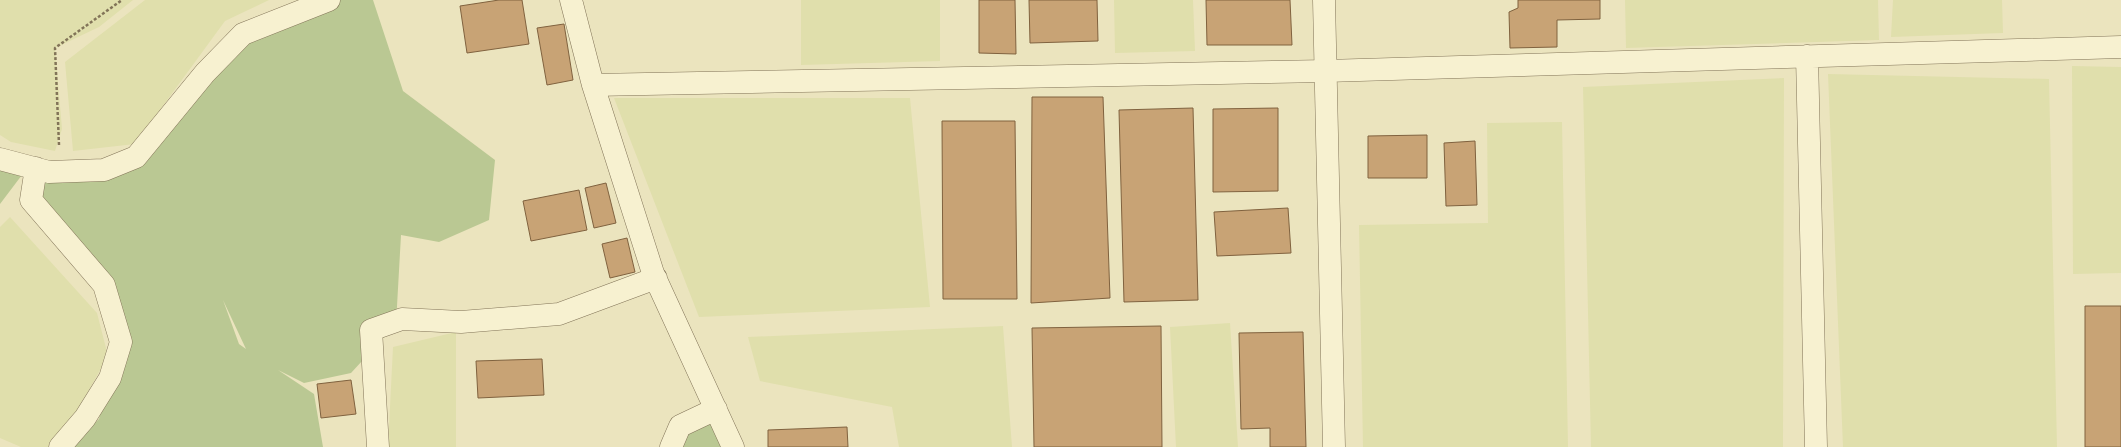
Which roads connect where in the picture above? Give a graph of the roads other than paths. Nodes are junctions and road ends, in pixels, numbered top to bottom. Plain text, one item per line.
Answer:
1 (329, 0) edge
2 (1324, 0) edge
3 (576, 5) edge
4 (2121, 47) edge
5 (1807, 56) junction
6 (1326, 70) junction
7 (593, 85) junction
8 (0, 160) edge
9 (36, 168) junction
10 (656, 278) junction
11 (716, 409) junction
12 (60, 447) edge
13 (378, 447) edge
14 (671, 447) edge
15 (733, 447) edge
16 (1334, 447) edge
17 (1816, 447) edge

1 - 9 street
2 - 6 street
3 - 7 street
4 - 5 street
5 - 6 street
5 - 17 street
6 - 7 street
6 - 16 street
7 - 10 street
8 - 9 street
9 - 12 street
10 - 11 street
10 - 13 street
11 - 14 street
11 - 15 street

